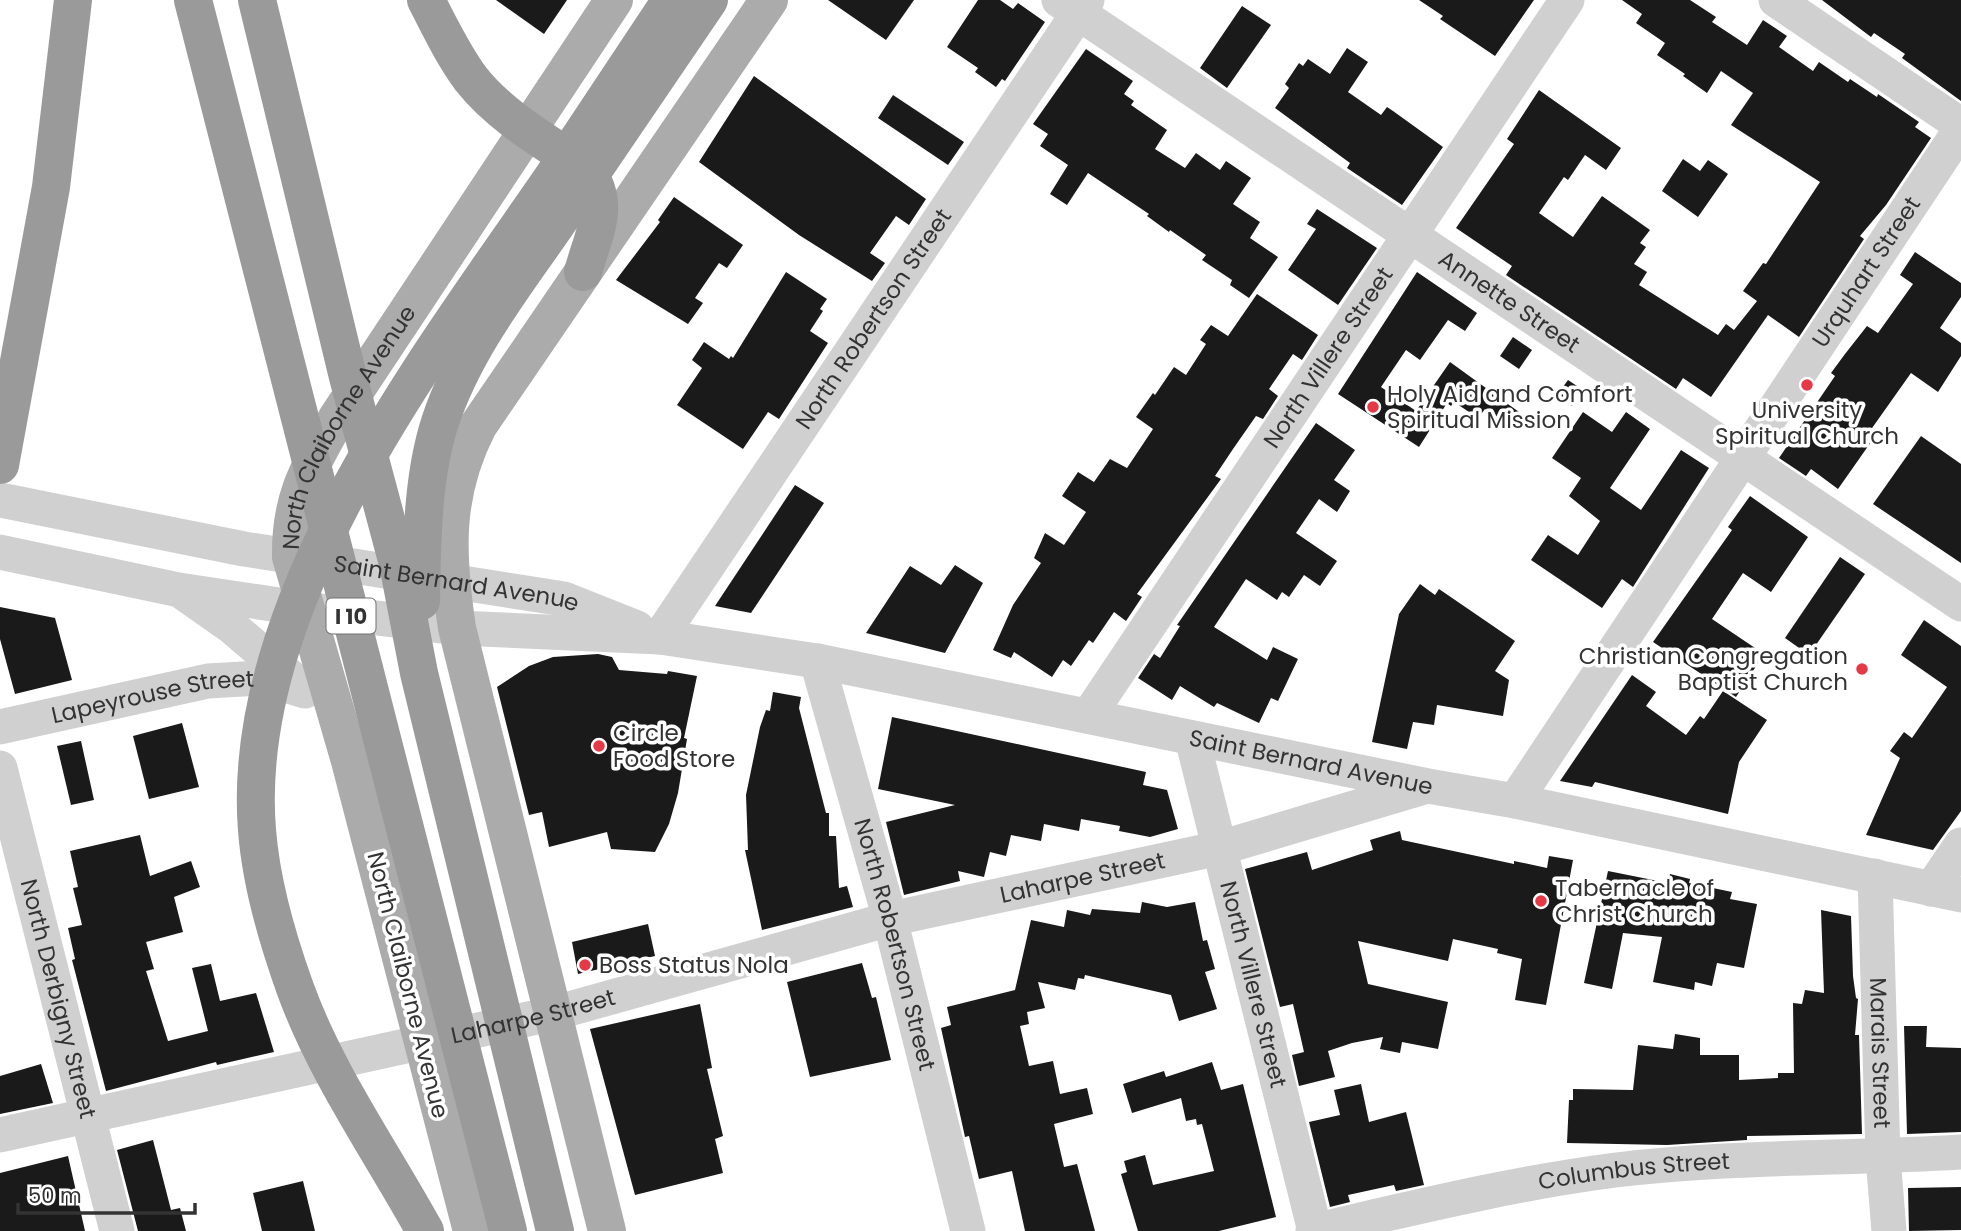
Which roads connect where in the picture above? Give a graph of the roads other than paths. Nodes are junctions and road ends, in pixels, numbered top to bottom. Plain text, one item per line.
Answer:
1 (73, 0) edge
2 (192, 0) edge
3 (257, 0) edge
4 (426, 0) edge
5 (614, 0) edge
6 (671, 0) edge
7 (709, 0) edge
8 (769, 0) edge
9 (1567, 0) edge
10 (1776, 0) edge
11 (1075, 4) edge
12 (1961, 127) edge
13 (526, 129) junction
14 (1412, 237) junction
15 (583, 272) junction
16 (1743, 458) junction
17 (0, 465) edge
18 (0, 500) edge
19 (0, 552) edge
20 (291, 557) junction
21 (450, 580) junction
22 (179, 590) junction
23 (1961, 604) edge
24 (305, 609) junction
25 (457, 628) junction
26 (660, 637) junction
27 (817, 660) junction
28 (419, 673) junction
29 (305, 691) junction
30 (1089, 715) junction
31 (0, 727) edge
32 (1192, 738) junction
33 (351, 761) junction
34 (0, 768) edge
35 (1428, 786) junction
36 (1515, 801) junction
37 (1961, 845) edge
38 (1220, 848) junction
39 (1875, 876) junction
40 (1946, 892) edge
41 (890, 919) junction
42 (551, 1014) junction
43 (422, 1043) junction
44 (89, 1113) junction
45 (0, 1135) edge
46 (1961, 1152) edge
47 (1883, 1157) junction
48 (117, 1231) edge
49 (425, 1231) edge
50 (472, 1231) edge
51 (509, 1231) edge
52 (555, 1231) edge
53 (607, 1231) edge
54 (968, 1231) edge
55 (1315, 1231) edge
56 (1889, 1231) edge

1 - 17 highway
2 - 51 highway, I 10, bridge
3 - 28 highway, I 10, bridge
4 - 13 highway
5 - 13 main road, North Claiborne Avenue
6 - 49 highway, bridge
7 - 28 highway, bridge
8 - 15 main road
9 - 14 street, North Villere Street
10 - 12 street
11 - 14 street, Annette Street
11 - 26 street, North Robertson Street
12 - 16 street, Urquhart Street
13 - 15 highway
13 - 20 main road, North Claiborne Avenue
14 - 16 street, Annette Street
14 - 30 street, North Villere Street
15 - 21 main road
16 - 23 street, Annette Street
16 - 36 street, Urquhart Street
18 - 20 street, Saint Bernard Avenue
19 - 22 street, Saint Bernard Avenue
20 - 21 street, Saint Bernard Avenue
20 - 24 main road, North Claiborne Avenue
21 - 25 main road
21 - 26 street, Saint Bernard Avenue
22 - 24 street, Saint Bernard Avenue
22 - 29 street
24 - 25 street, Saint Bernard Avenue
24 - 33 main road, North Claiborne Avenue
25 - 26 street, Saint Bernard Avenue
25 - 42 main road
26 - 27 street, Saint Bernard Avenue
27 - 30 street, Saint Bernard Avenue
27 - 41 street, North Robertson Street
28 - 52 highway, I 10, bridge
29 - 31 street, Lapeyrouse Street
29 - 33 street
30 - 32 street, Saint Bernard Avenue
32 - 35 street, Saint Bernard Avenue
32 - 38 street, North Villere Street
33 - 43 main road, North Claiborne Avenue
34 - 44 street, North Derbigny Street
35 - 36 street, Saint Bernard Avenue
35 - 38 street, Laharpe Street
36 - 39 street, Saint Bernard Avenue
37 - 40 street
38 - 41 street, Laharpe Street
38 - 55 street, North Villere Street
39 - 40 street, Saint Bernard Avenue
39 - 47 street, Marais Street
41 - 42 street, Laharpe Street
41 - 54 street, North Robertson Street
42 - 43 street, Laharpe Street
42 - 53 main road
43 - 44 street, Laharpe Street
43 - 50 main road, North Claiborne Avenue
44 - 45 street, Laharpe Street
44 - 48 street, North Derbigny Street
46 - 47 street, Columbus Street
47 - 55 street, Columbus Street
47 - 56 street, Marais Street

